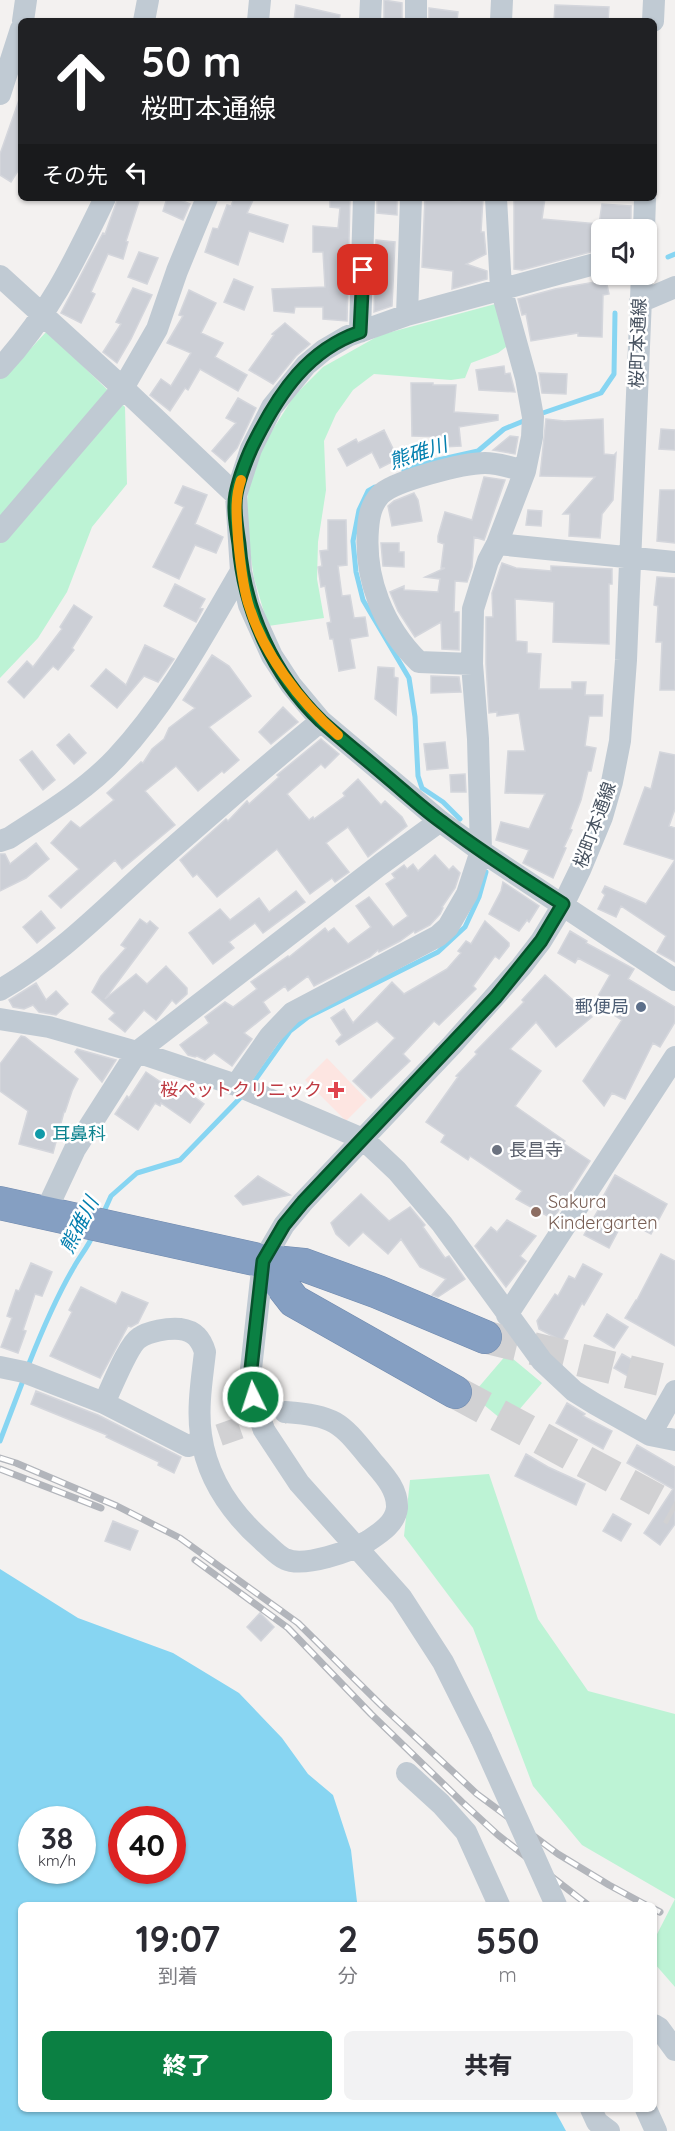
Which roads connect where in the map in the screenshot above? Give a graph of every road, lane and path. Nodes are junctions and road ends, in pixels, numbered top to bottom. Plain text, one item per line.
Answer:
1 (26, 0) edge
2 (148, 0) edge
3 (260, 0) edge
4 (371, 0) edge
5 (416, 0) edge
6 (502, 0) edge
7 (654, 0) edge
8 (23, 18) edge
9 (145, 18) edge
10 (258, 18) edge
11 (370, 18) edge
12 (416, 18) edge
13 (501, 18) edge
14 (653, 18) edge
15 (18, 38) edge
16 (0, 94) edge
17 (104, 201) edge
18 (206, 201) edge
19 (364, 201) edge
20 (411, 201) edge
21 (496, 201) edge
22 (645, 201) edge
23 (644, 219) edge
24 (591, 265) edge
25 (0, 276) edge
26 (641, 285) edge
27 (501, 288) junction
28 (675, 288) edge
29 (640, 302) junction
30 (44, 315) junction
31 (407, 315) junction
32 (360, 332) junction
33 (0, 368) edge
34 (123, 388) junction
35 (525, 471) junction
36 (236, 495) junction
37 (0, 532) edge
38 (497, 544) junction
39 (630, 557) junction
40 (675, 562) edge
41 (241, 571) junction
42 (472, 664) junction
43 (321, 721) junction
44 (440, 821) junction
45 (0, 842) edge
46 (481, 851) junction
47 (563, 904) junction
48 (675, 980) edge
49 (0, 990) edge
50 (0, 1019) edge
51 (137, 1052) junction
52 (675, 1057) edge
53 (236, 1085) junction
54 (666, 1091) edge
55 (363, 1139) junction
56 (0, 1203) edge
57 (60, 1217) junction
58 (263, 1261) junction
59 (496, 1326) junction
60 (0, 1367) edge
61 (675, 1391) edge
62 (455, 1392) tunnel mouth
63 (104, 1403) junction
64 (285, 1412) tunnel mouth
65 (650, 1435) junction
66 (675, 1440) edge
67 (188, 1446) dead end
68 (358, 1547) junction
69 (407, 1773) dead end
70 (498, 1902) edge
71 (555, 1902) edge
72 (657, 2027) edge
73 (675, 2050) edge
74 (592, 2112) edge
75 (647, 2112) edge
76 (609, 2131) edge
77 (656, 2131) edge

1 - 8 street
2 - 9 street
3 - 10 street
4 - 11 street
5 - 12 street
6 - 13 street
7 - 14 street
15 - 16 street
17 - 30 street
18 - 34 street
19 - 32 street
20 - 31 street
21 - 27 street
22 - 23 street
24 - 27 street
25 - 30 street
26 - 29 street, 桜町本通線
27 - 31 street
27 - 35 street
28 - 29 street
29 - 39 street, 桜町本通線
30 - 33 street
30 - 34 street
31 - 32 street
32 - 36 street
34 - 36 street
34 - 37 street
35 - 38 street
35 - 42 street
36 - 41 street
38 - 39 street
38 - 42 street
39 - 40 street
39 - 47 street, 桜町本通線
41 - 43 street
41 - 45 street
42 - 46 street
43 - 44 street
43 - 49 street
44 - 46 street
44 - 51 street
46 - 47 street
46 - 53 street
47 - 48 street
47 - 55 street, 桜町本通線
50 - 51 street
51 - 53 street
51 - 57 street
52 - 54 street
53 - 55 street
54 - 59 street
55 - 58 street, 桜町本通線
55 - 59 street
56 - 57 highway
57 - 58 highway
58 - 59 highway
58 - 62 highway
58 - 68 street
59 - 65 street
60 - 63 street
61 - 65 street
63 - 67 street
63 - 68 street
64 - 68 street
65 - 66 street
68 - 71 street, bridge
69 - 70 street
72 - 73 street
74 - 76 street
75 - 77 street

